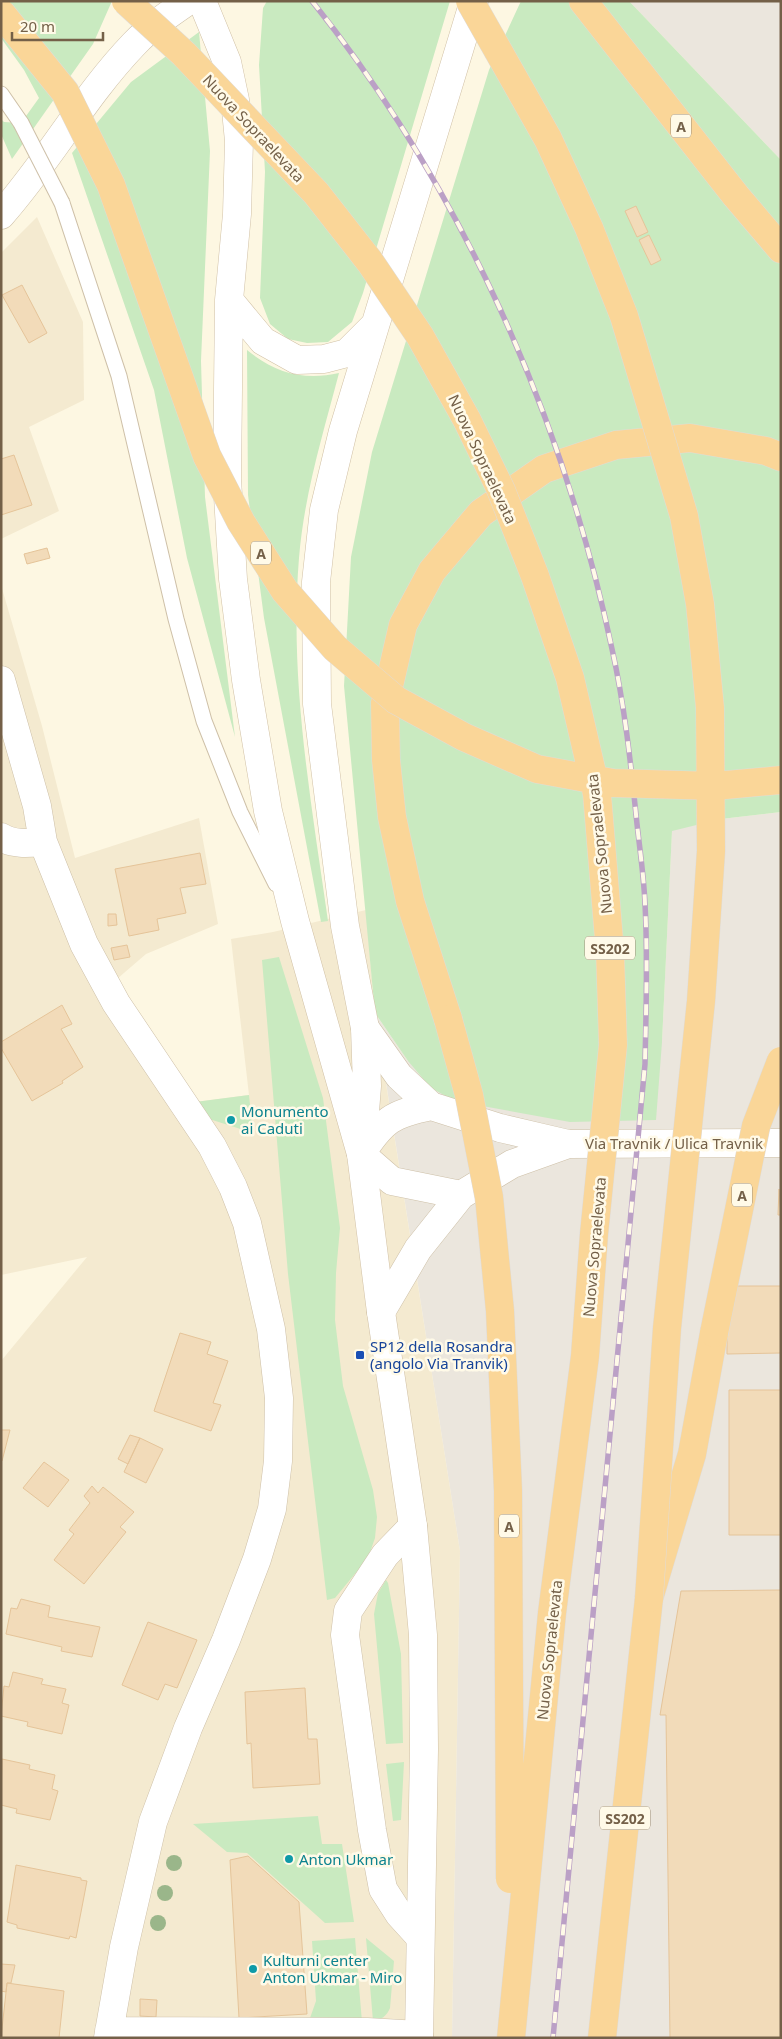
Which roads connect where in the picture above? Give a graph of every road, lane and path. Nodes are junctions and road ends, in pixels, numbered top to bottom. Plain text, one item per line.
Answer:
1 (126, 1) edge
2 (188, 1) edge
3 (202, 1) edge
4 (470, 1) edge
5 (474, 1) edge
6 (583, 1) edge
7 (1, 13) edge
8 (1, 94) edge
9 (1, 215) edge
10 (781, 249) edge
11 (229, 300) junction
12 (376, 325) junction
13 (781, 457) edge
14 (1, 680) edge
15 (781, 780) edge
16 (3, 840) edge
17 (44, 842) junction
18 (295, 922) junction
19 (365, 1028) junction
20 (781, 1061) edge
21 (431, 1106) junction
22 (781, 1143) edge
23 (568, 1144) junction
24 (361, 1154) junction
25 (461, 1195) junction
26 (381, 1312) junction
27 (413, 1526) junction
28 (649, 1598) junction
29 (419, 1936) junction
30 (108, 2034) edge
31 (419, 2036) edge
32 (505, 2038) edge
33 (511, 2038) edge
34 (602, 2038) edge

1 - 33 highway, Nuova Sopraelevata / SS202, bridge
2 - 9 street
3 - 11 street
4 - 28 highway, SS202, bridge
5 - 12 street
6 - 10 highway, A
7 - 15 highway, A, bridge
8 - 18 lane, bridge
11 - 12 street
11 - 18 street
12 - 19 street
13 - 32 highway, A, bridge
14 - 17 street
16 - 17 street
17 - 30 street
18 - 24 street
19 - 21 street, Via Travnik / Ulica Travnik
19 - 24 street
20 - 28 highway, A, bridge
21 - 23 street, Via Travnik / Ulica Travnik
21 - 24 street, Via Travnik / Ulica Travnik
22 - 23 street, Via Travnik / Ulica Travnik
23 - 25 street, Via Travnik / Ulica Travnik
24 - 25 street
24 - 26 street
25 - 26 street, Via Travnik / Ulica Travnik
26 - 27 street
27 - 29 street
27 - 29 street
28 - 34 highway, SS202
29 - 31 street
30 - 31 street

